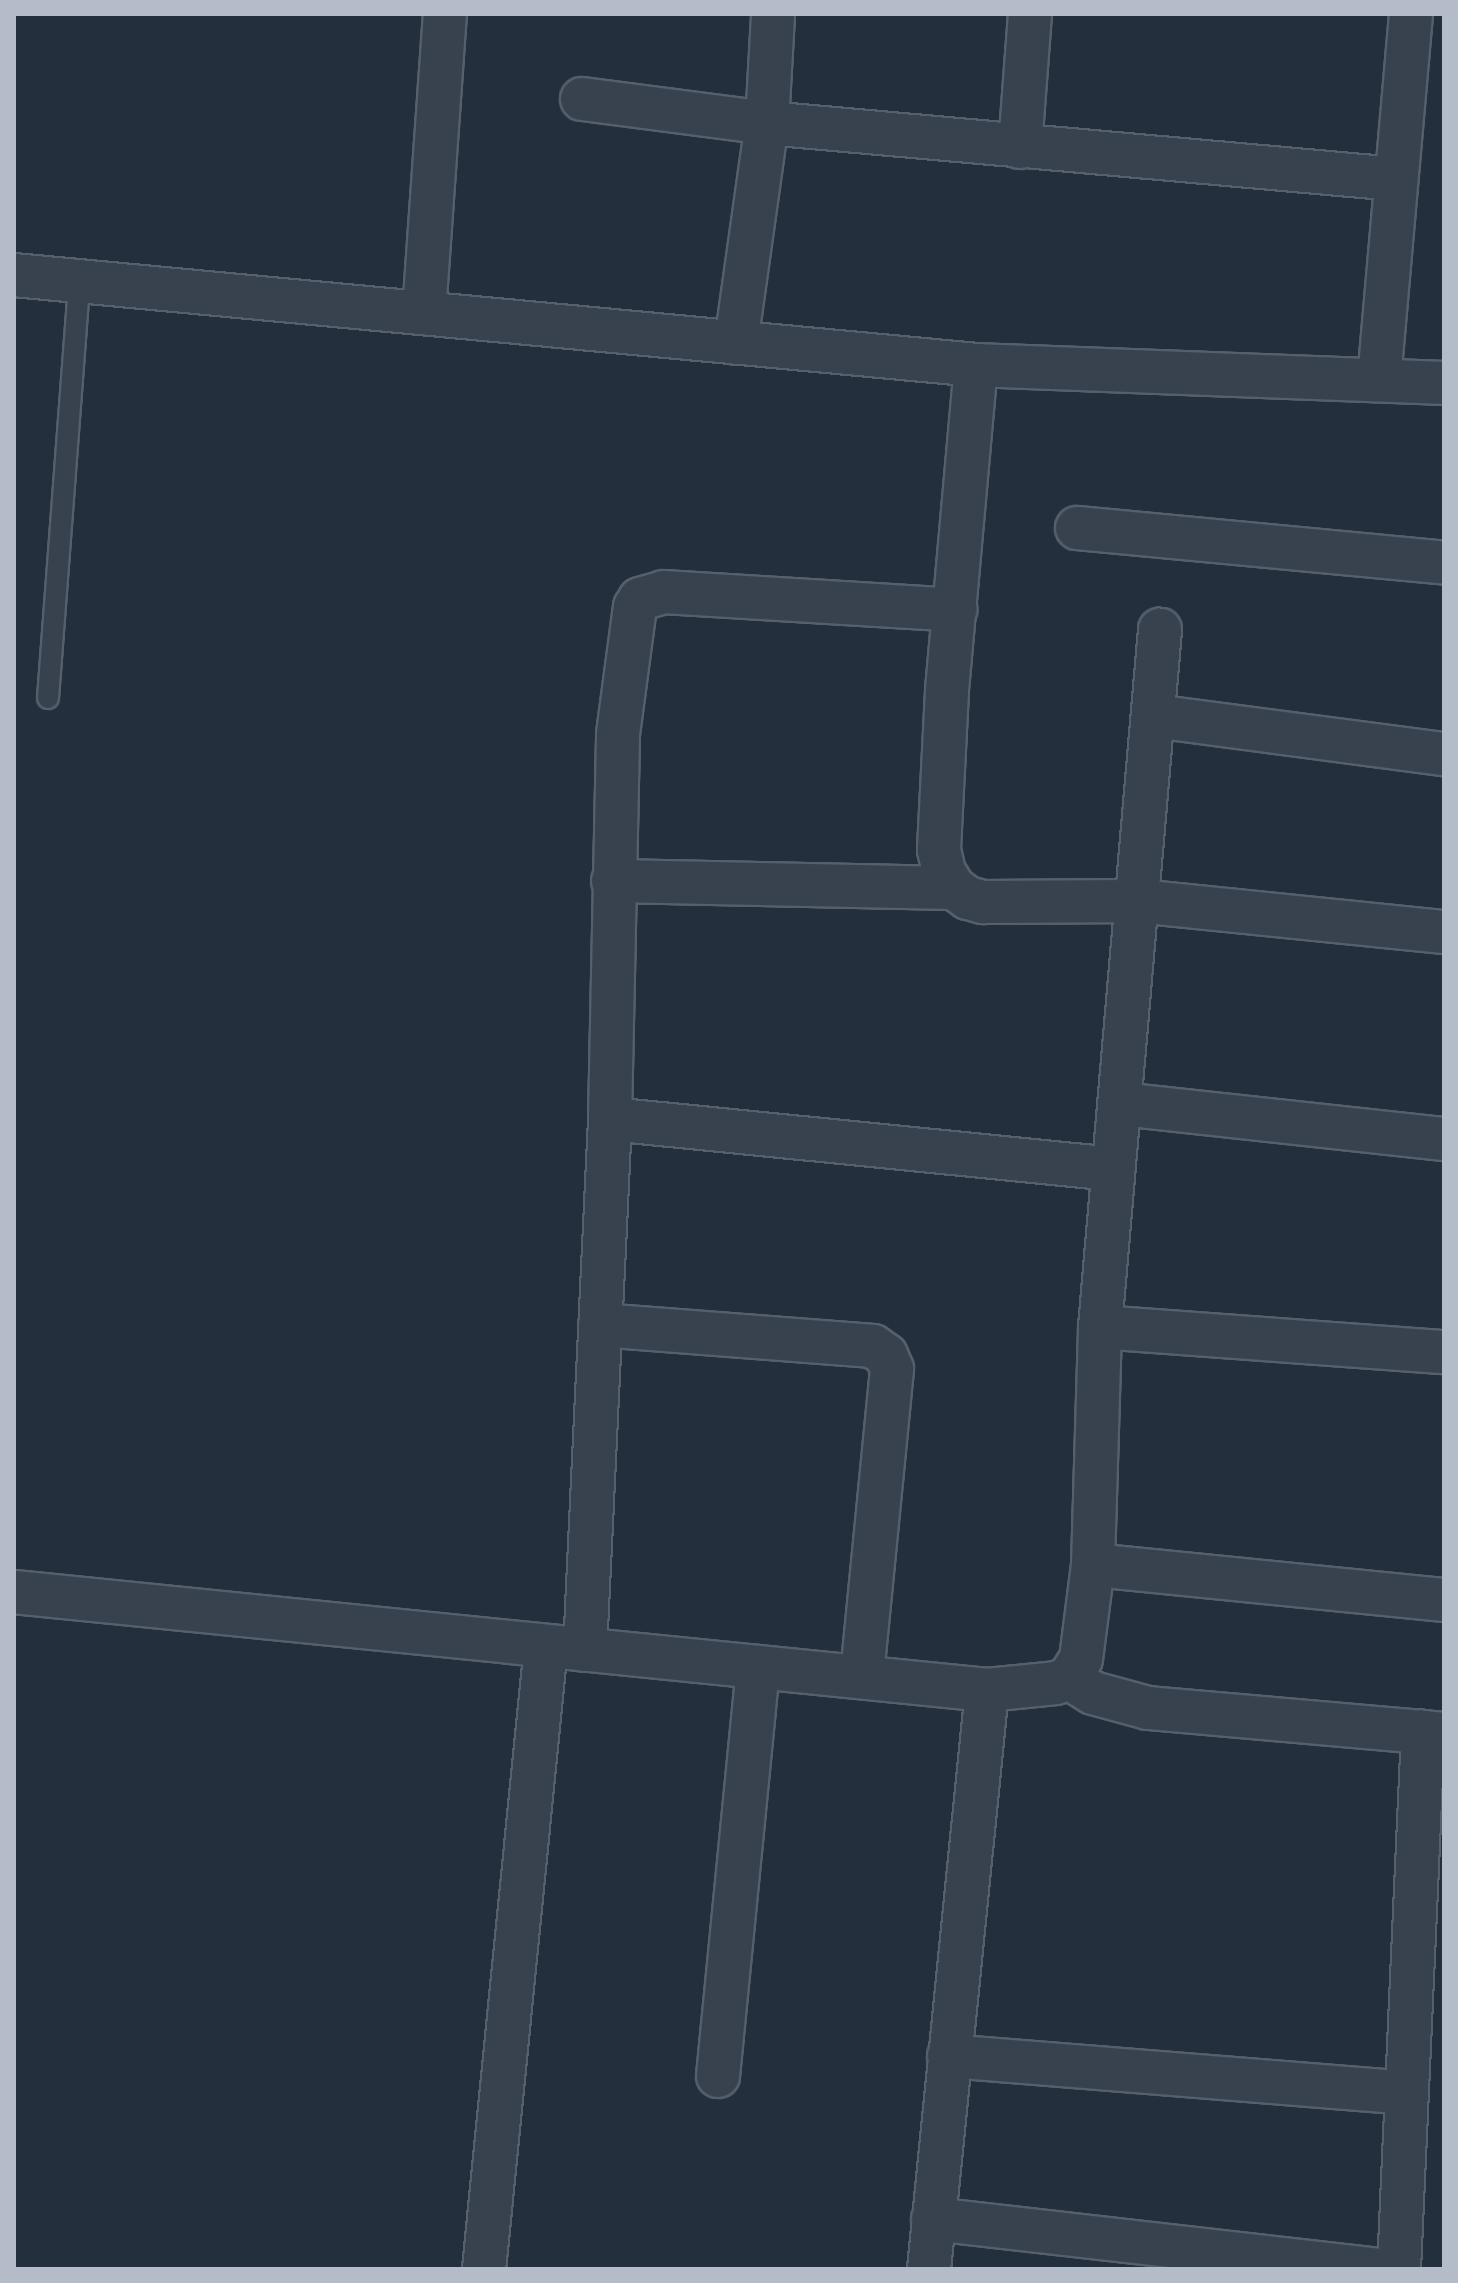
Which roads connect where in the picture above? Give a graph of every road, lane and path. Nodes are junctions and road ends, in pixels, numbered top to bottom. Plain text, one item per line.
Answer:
1 (445, 14) edge
2 (773, 14) edge
3 (1030, 14) edge
4 (1411, 14) edge
5 (582, 99) dead end
6 (767, 123) junction
7 (1020, 147) junction
8 (1396, 179) junction
9 (14, 275) edge
10 (79, 281) junction
11 (424, 313) junction
12 (736, 343) junction
13 (976, 365) junction
14 (1379, 380) junction
15 (1444, 383) edge
16 (1077, 528) dead end
17 (1444, 563) edge
18 (955, 610) junction
19 (1160, 630) dead end
20 (48, 698) dead end
21 (1154, 716) junction
22 (1444, 754) edge
23 (613, 881) junction
24 (954, 888) junction
25 (1138, 901) junction
26 (1444, 932) edge
27 (1120, 1104) junction
28 (610, 1119) junction
29 (1444, 1139) edge
30 (1114, 1169) junction
31 (600, 1325) junction
32 (1100, 1327) junction
33 (1444, 1352) edge
34 (1093, 1565) junction
35 (14, 1592) edge
36 (1444, 1600) edge
37 (566, 1648) junction
38 (758, 1667) junction
39 (862, 1677) junction
40 (1069, 1678) junction
41 (987, 1690) junction
42 (1433, 1733) edge
43 (949, 2056) junction
44 (718, 2076) dead end
45 (1407, 2093) junction
46 (933, 2219) junction
47 (484, 2269) edge
48 (929, 2269) edge
49 (1375, 2269) edge
50 (1399, 2269) edge

1 - 11 street
2 - 6 street
3 - 7 street
4 - 8 street
5 - 6 street
6 - 7 street
6 - 12 street
7 - 8 street
8 - 14 street
9 - 10 street
10 - 11 street
10 - 20 lane
11 - 12 street
12 - 13 street
13 - 14 street
13 - 18 street
14 - 15 street
16 - 17 street
18 - 23 street
18 - 24 street
19 - 21 street
21 - 22 street
21 - 25 street
23 - 24 street
23 - 28 street
24 - 25 street
25 - 26 street
25 - 27 street
27 - 29 street
27 - 30 street
28 - 30 street
28 - 31 street
30 - 32 street
31 - 37 street
31 - 39 street
32 - 33 street
32 - 34 street
34 - 36 street
34 - 40 street
35 - 37 street
37 - 38 street
37 - 47 street
38 - 39 street
38 - 44 street
39 - 41 street
40 - 41 street
40 - 42 street
41 - 43 street
42 - 45 street
43 - 45 street
43 - 46 street
45 - 50 street
46 - 48 street
46 - 49 street

